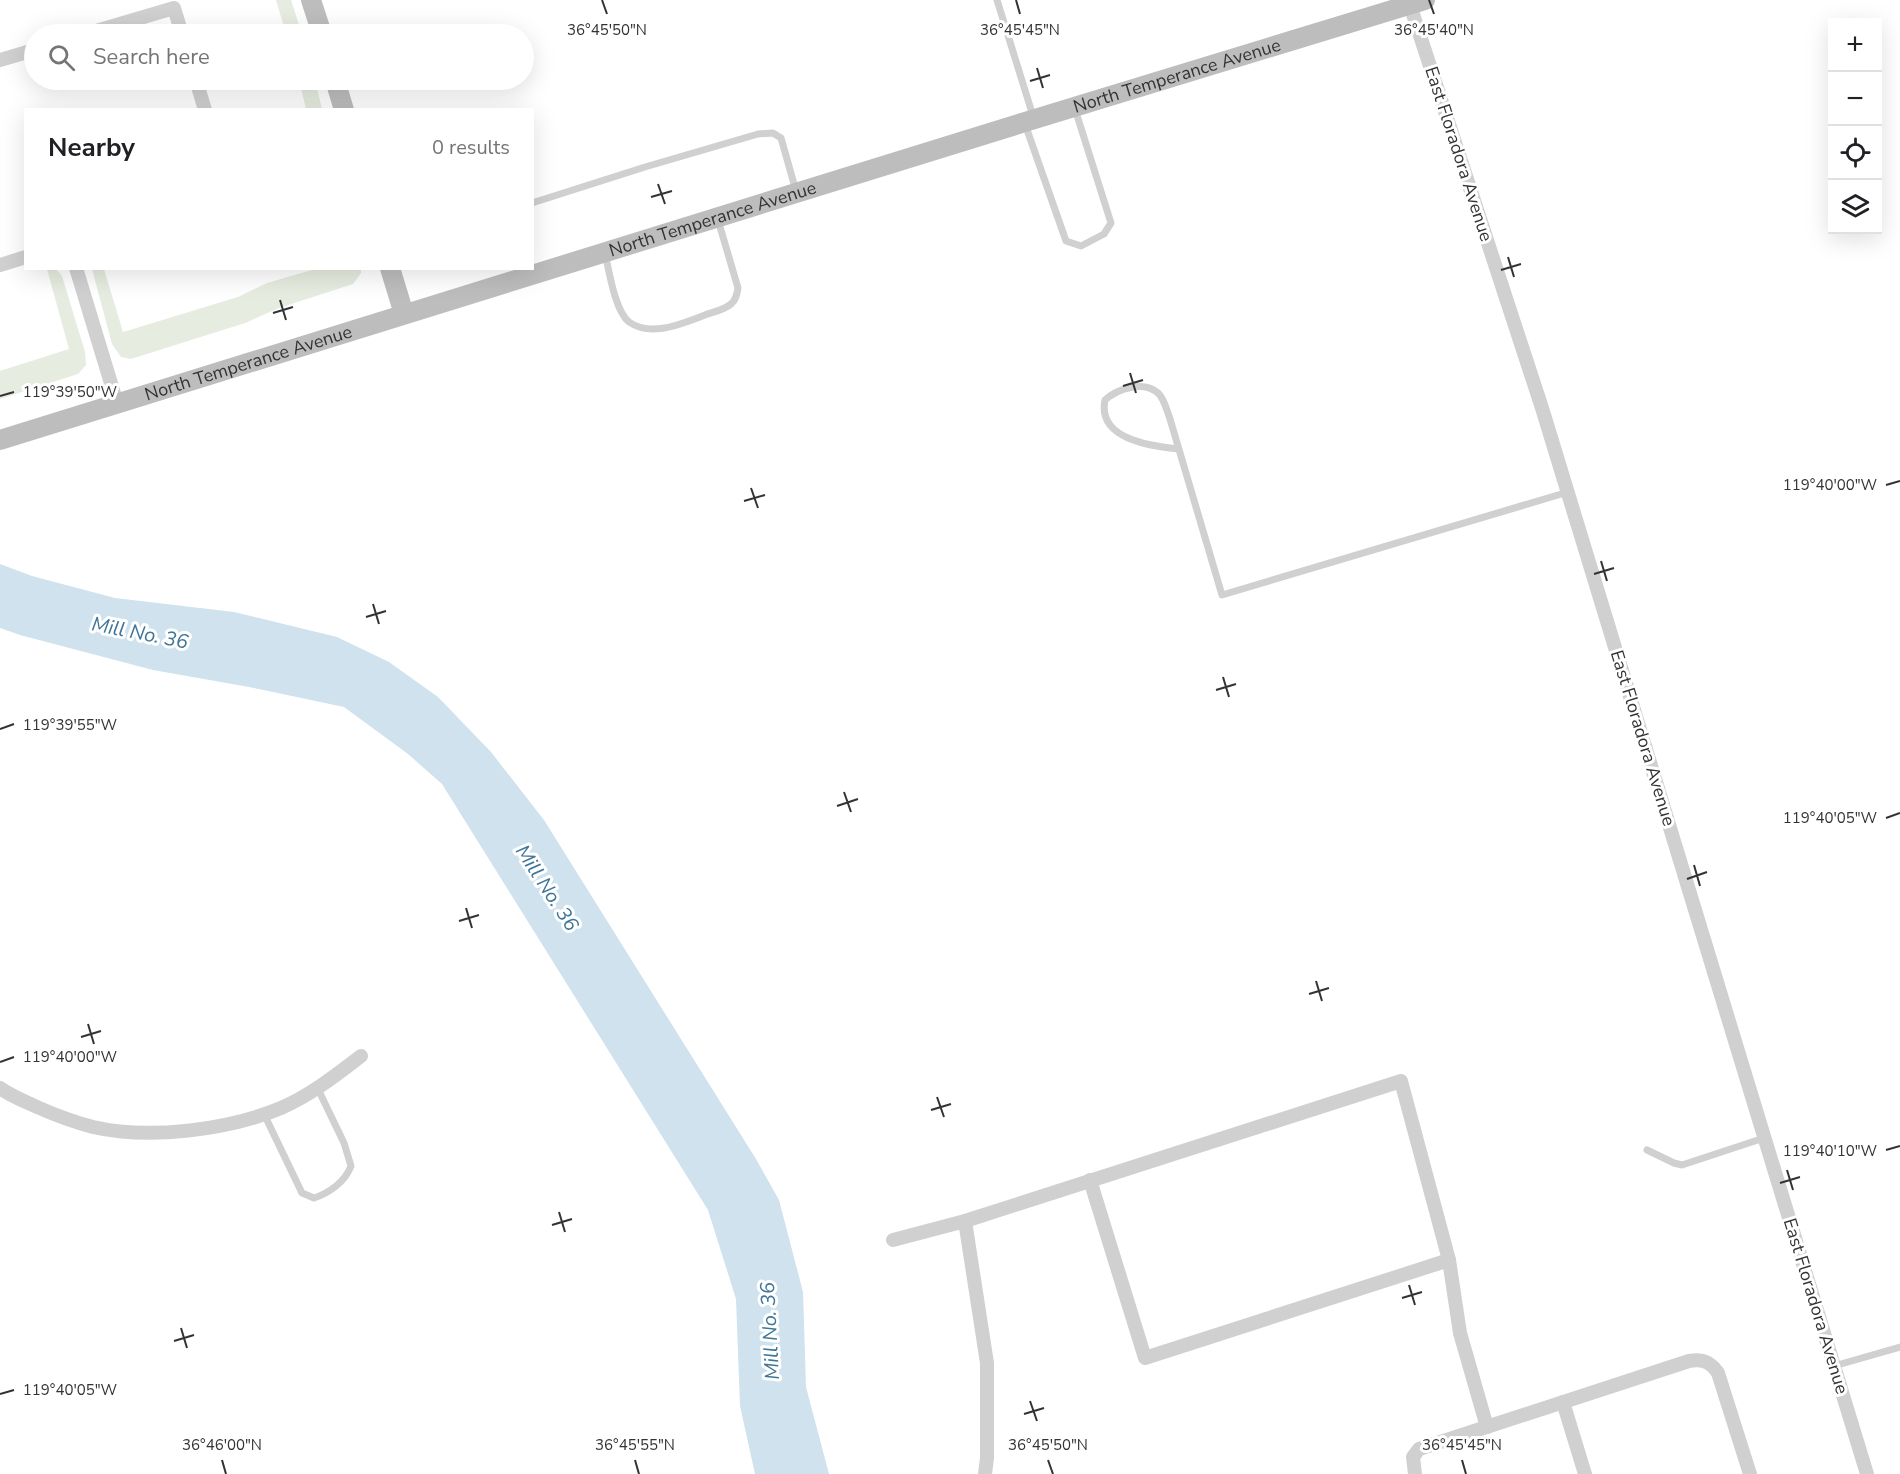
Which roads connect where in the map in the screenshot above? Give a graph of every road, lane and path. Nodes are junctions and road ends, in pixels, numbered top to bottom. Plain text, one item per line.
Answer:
1 (311, 0) edge
2 (997, 0) edge
3 (1418, 2) edge
4 (173, 4) edge
5 (115, 24) edge
6 (179, 24) edge
7 (319, 24) edge
8 (24, 53) edge
9 (0, 60) edge
10 (199, 90) edge
11 (338, 90) edge
12 (1074, 107) junction
13 (205, 108) edge
14 (343, 108) edge
15 (1029, 120) junction
16 (796, 193) junction
17 (534, 202) edge
18 (717, 217) junction
19 (604, 253) junction
20 (24, 258) edge
21 (0, 265) edge
22 (77, 270) edge
23 (391, 270) edge
24 (404, 314) junction
25 (117, 404) junction
26 (0, 440) edge
27 (1178, 449) junction
28 (1568, 492) junction
29 (361, 1056) dead end
30 (0, 1089) edge
31 (318, 1089) junction
32 (264, 1114) junction
33 (1764, 1138) junction
34 (1647, 1150) dead end
35 (1090, 1180) junction
36 (965, 1221) junction
37 (893, 1240) dead end
38 (1449, 1260) junction
39 (1900, 1347) edge
40 (1834, 1366) junction
41 (1563, 1402) junction
42 (1487, 1427) junction
43 (985, 1474) edge
44 (1415, 1474) edge
45 (1585, 1474) edge
46 (1750, 1474) edge
47 (1867, 1474) edge

1 - 7 main road
2 - 15 lane
3 - 12 main road, North Temperance Avenue
3 - 28 street, East Floradora Avenue
4 - 5 street
4 - 6 street
8 - 9 street
10 - 13 street
11 - 14 main road
12 - 15 main road, North Temperance Avenue
12 - 15 lane
15 - 16 main road, North Temperance Avenue
16 - 17 lane
16 - 18 main road, North Temperance Avenue
18 - 19 main road, North Temperance Avenue
18 - 19 lane
19 - 24 main road, North Temperance Avenue
20 - 21 street
22 - 25 street
23 - 24 main road
24 - 25 main road, North Temperance Avenue
25 - 26 main road, North Temperance Avenue
27 - 27 lane
27 - 28 lane
28 - 33 street, East Floradora Avenue
29 - 31 street
30 - 32 street
31 - 32 street
31 - 32 lane
33 - 34 lane
33 - 40 street, East Floradora Avenue
35 - 36 street
35 - 38 street
35 - 38 street
36 - 37 street
36 - 43 street
38 - 42 street
39 - 40 lane
40 - 47 street, East Floradora Avenue
41 - 42 street
41 - 45 street
41 - 46 street
42 - 44 street

